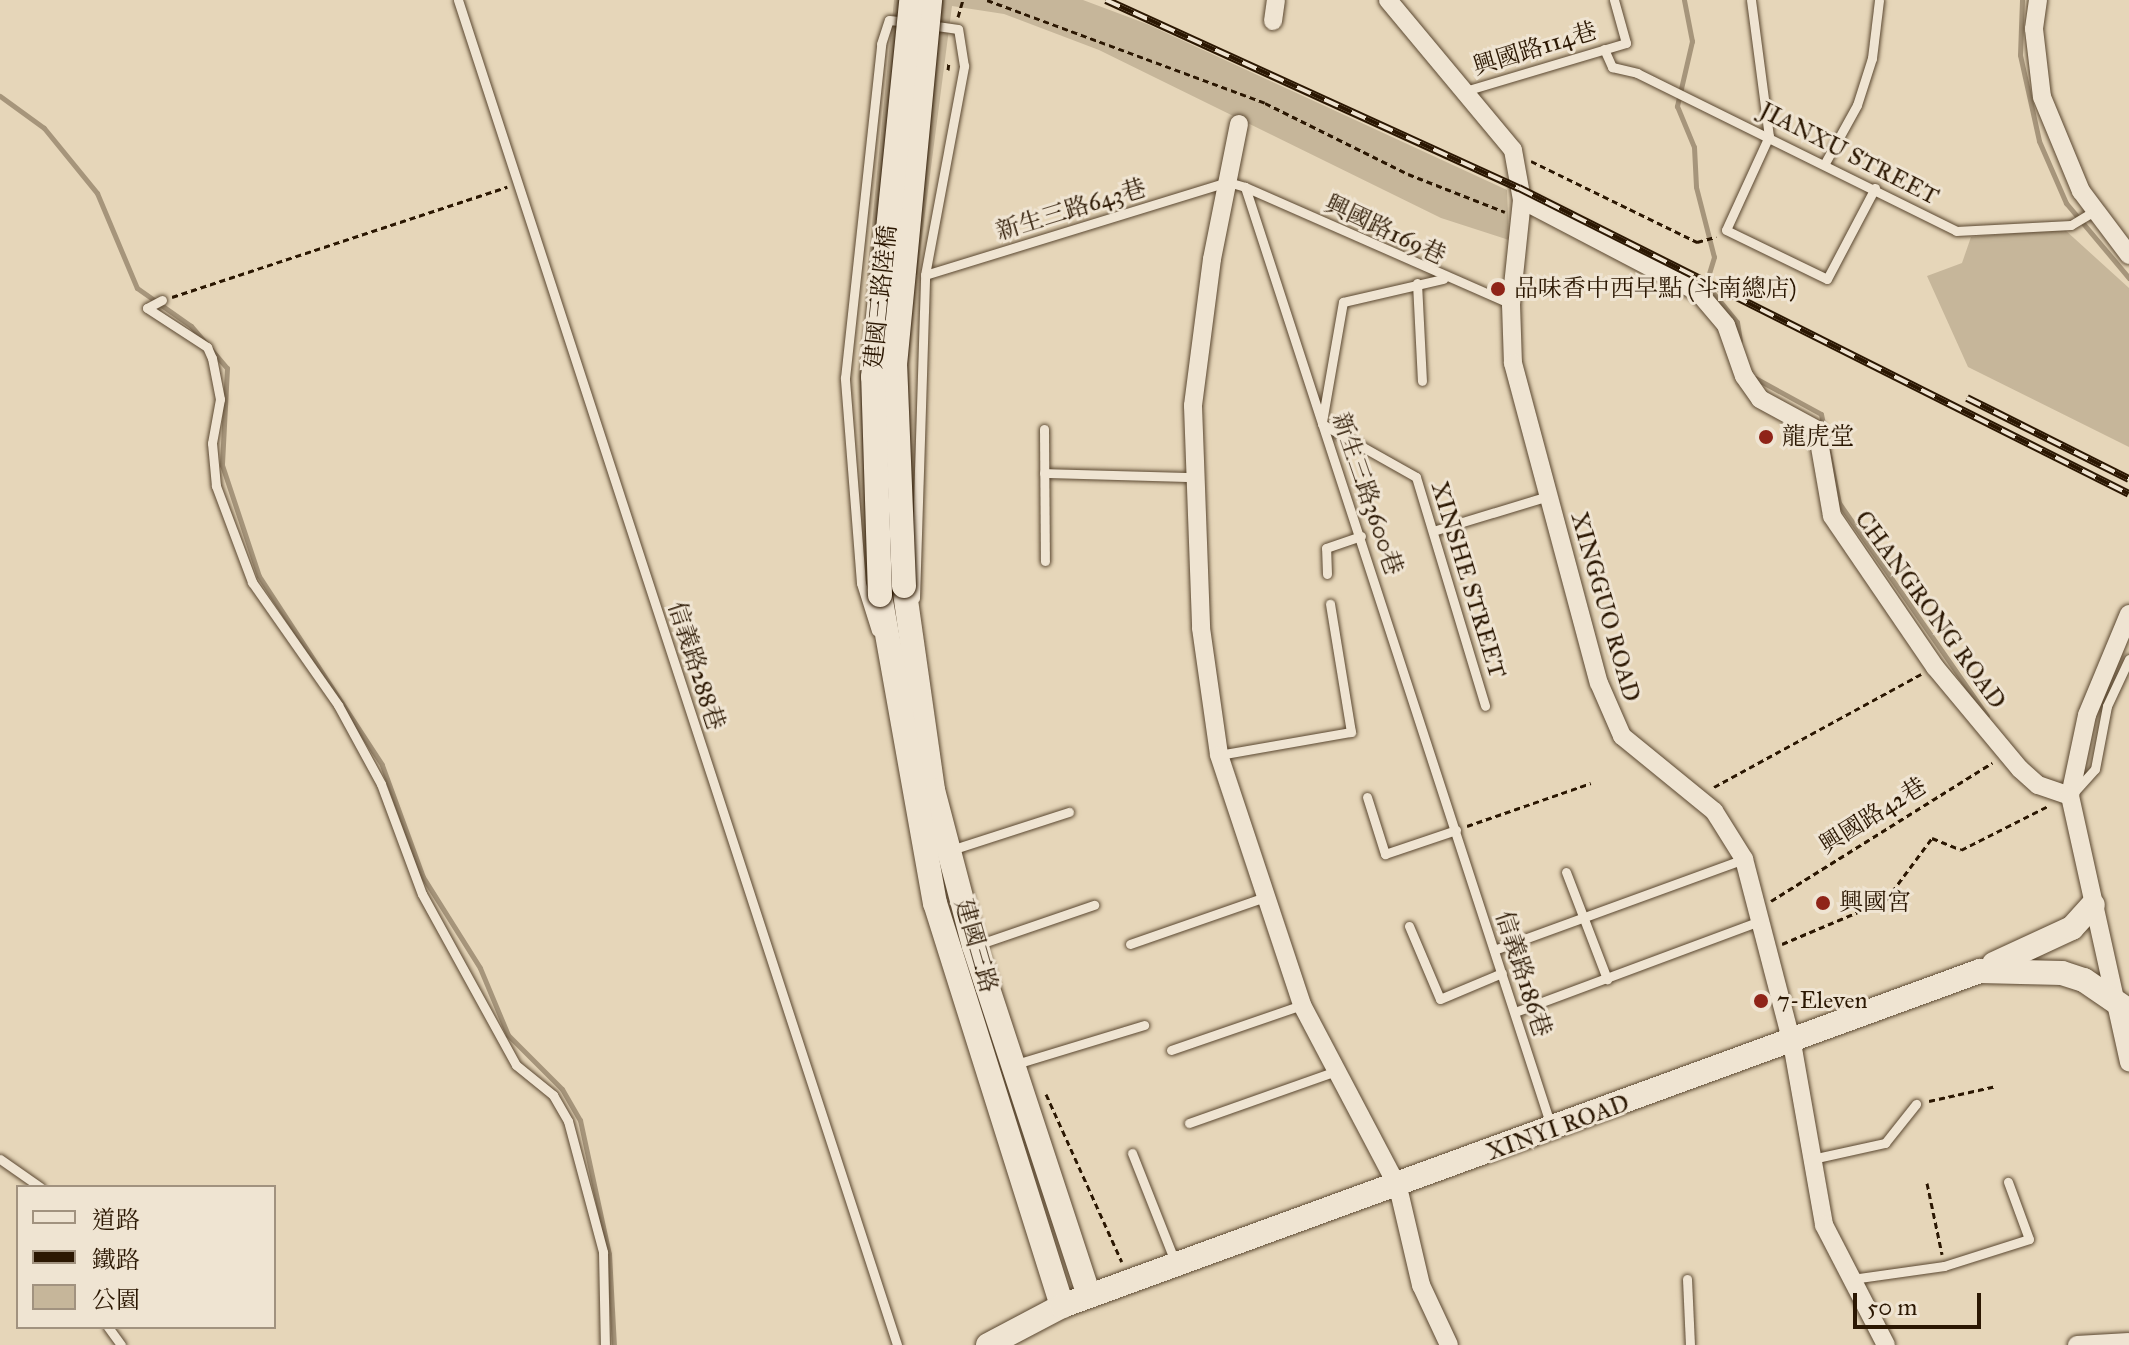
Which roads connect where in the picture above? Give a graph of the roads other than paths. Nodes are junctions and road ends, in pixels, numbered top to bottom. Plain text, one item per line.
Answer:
1 (458, 0) edge
2 (911, 0) edge
3 (930, 0) edge
4 (1276, 0) edge
5 (1388, 0) edge
6 (1614, 0) edge
7 (1751, 0) edge
8 (1879, 0) edge
9 (2038, 0) edge
10 (1273, 21) dead end
11 (1604, 49) junction
12 (1460, 93) junction
13 (1239, 124) dead end
14 (1769, 136) junction
15 (1825, 163) junction
16 (1236, 185) junction
17 (1875, 188) junction
18 (1521, 209) junction
19 (2093, 212) junction
20 (2129, 255) edge
21 (925, 275) junction
22 (1443, 279) junction
23 (1417, 283) junction
24 (162, 300) road end
25 (1511, 304) junction
26 (1422, 381) dead end
27 (1322, 424) junction
28 (1044, 429) dead end
29 (1044, 473) junction
30 (1191, 477) junction
31 (1548, 496) junction
32 (1433, 531) junction
33 (1361, 536) junction
34 (1045, 561) dead end
35 (1327, 574) dead end
36 (904, 586) joint
37 (880, 595) joint
38 (1330, 604) dead end
39 (2129, 614) edge
40 (2129, 659) edge
41 (911, 661) junction
42 (890, 677) junction
43 (1485, 706) dead end
44 (1219, 755) junction
45 (2070, 796) junction
46 (1367, 797) dead end
47 (1069, 812) dead end
48 (1456, 830) junction
49 (949, 851) junction
50 (1744, 859) junction
51 (1566, 872) dead end
52 (1262, 898) junction
53 (1094, 905) dead end
54 (2093, 905) junction
55 (1761, 914) junction
56 (1583, 917) junction
57 (1409, 926) dead end
58 (1130, 944) dead end
59 (974, 946) junction
60 (1494, 950) junction
61 (1980, 971) junction
62 (1502, 973) junction
63 (1607, 979) junction
64 (1302, 1005) junction
65 (2124, 1009) edge
66 (1515, 1012) junction
67 (1144, 1025) dead end
68 (1792, 1043) junction
69 (1171, 1050) dead end
70 (2129, 1063) edge
71 (1013, 1065) junction
72 (1336, 1071) junction
73 (1916, 1104) road end
74 (1189, 1123) dead end
75 (1553, 1129) junction
76 (1132, 1153) dead end
77 (0, 1159) edge
78 (1812, 1159) junction
79 (2008, 1182) dead end
80 (37, 1185) edge
81 (1398, 1187) junction
82 (1177, 1267) junction
83 (1687, 1279) dead end
84 (1852, 1279) junction
85 (1089, 1296) junction
86 (1062, 1306) junction
87 (2129, 1342) edge
88 (1447, 1344) edge
89 (605, 1345) edge
90 (897, 1345) edge
91 (988, 1345) edge
92 (1690, 1345) edge
93 (1886, 1345) edge
94 (2077, 1345) edge

1 - 90 lane, 信義路288巷
2 - 37 street, 建國三路陸橋, bridge
3 - 36 street, 建國三路陸橋, bridge
4 - 10 street
5 - 12 street
6 - 11 lane, 興國路114巷
7 - 14 lane
8 - 15 lane
9 - 19 street
11 - 12 lane, 興國路114巷
11 - 14 lane, JIANXU STREET
12 - 18 street, XINGGUO ROAD
13 - 16 street
14 - 15 lane, JIANXU STREET
14 - 17 lane
15 - 17 lane, JIANXU STREET
16 - 21 lane, 新生三路643巷
16 - 22 lane, 興國路169巷
16 - 27 lane, 新生三路3600巷
16 - 30 street
17 - 19 lane, JIANXU STREET
18 - 25 street, XINGGUO ROAD
18 - 45 street, CHANGRONG ROAD
19 - 20 street
21 - 41 lane
21 - 42 lane
22 - 23 lane
22 - 25 lane, 興國路169巷
23 - 26 lane
23 - 27 lane
24 - 89 lane
25 - 31 street, XINGGUO ROAD
27 - 32 lane, XINSHE STREET
27 - 33 lane, 新生三路3600巷
28 - 29 lane
29 - 30 lane
29 - 34 lane
30 - 44 street
31 - 32 lane
31 - 50 street, XINGGUO ROAD
32 - 43 lane, XINSHE STREET
33 - 35 lane
33 - 48 lane, 新生三路3600巷
36 - 41 street, 建國三路
37 - 42 street, 建國三路
38 - 44 lane
39 - 45 street
40 - 45 lane
41 - 49 street, 建國三路
42 - 86 street, 建國三路
44 - 52 street
45 - 54 street
46 - 48 lane
47 - 49 lane
48 - 60 lane, 信義路186巷
49 - 59 street, 建國三路
50 - 55 street, XINGGUO ROAD
50 - 56 lane
51 - 56 lane
52 - 58 lane
52 - 64 street
53 - 59 lane
54 - 61 street
54 - 65 street
55 - 63 lane
55 - 68 street, XINGGUO ROAD
56 - 60 lane
56 - 63 lane
57 - 62 lane
59 - 71 street, 建國三路
60 - 62 lane, 信義路186巷
61 - 65 street, XINYI ROAD
61 - 68 street, XINYI ROAD
62 - 66 lane, 信義路186巷
63 - 66 lane
64 - 69 lane
64 - 72 street
65 - 70 street
66 - 75 lane, 信義路186巷
67 - 71 lane
68 - 75 street, XINYI ROAD
68 - 78 street, XINGGUO ROAD
71 - 85 street, 建國三路
72 - 74 lane
72 - 81 street
73 - 78 lane
75 - 81 street, XINYI ROAD
76 - 82 lane
77 - 80 lane
78 - 84 street, XINGGUO ROAD
79 - 84 lane
81 - 82 street, XINYI ROAD
81 - 88 street
82 - 85 street, XINYI ROAD
83 - 92 lane
84 - 93 street, XINGGUO ROAD
85 - 86 street, XINYI ROAD
86 - 91 street, XINYI ROAD
87 - 94 street

